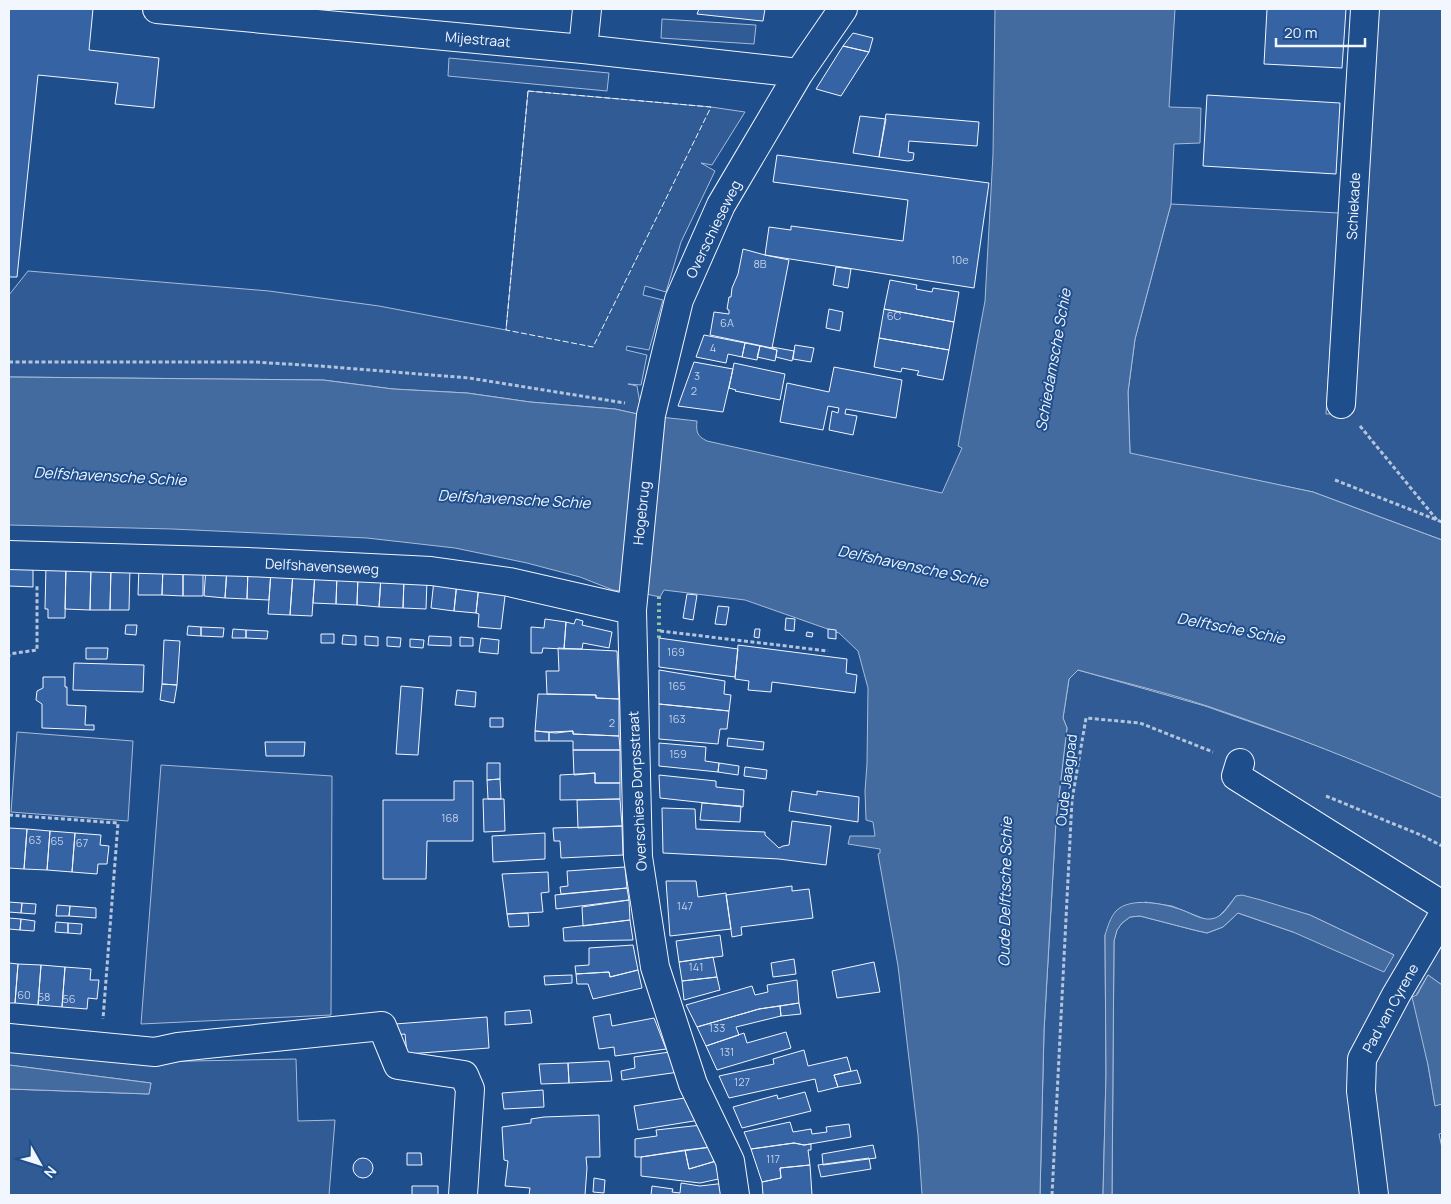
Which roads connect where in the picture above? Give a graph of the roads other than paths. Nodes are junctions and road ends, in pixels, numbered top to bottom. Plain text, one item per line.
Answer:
1 (157, 9) edge
2 (587, 9) edge
3 (843, 9) edge
4 (1365, 9) edge
5 (583, 49) junction
6 (799, 73) junction
7 (1341, 404) road end
8 (652, 411) joint
9 (9, 555) edge
10 (632, 610) junction
11 (1240, 763) road end
12 (1442, 905) edge
13 (1442, 917) edge
14 (9, 1038) edge
15 (463, 1195) edge
16 (735, 1195) edge
17 (1374, 1195) edge

1 - 5 street, Mijestraat
2 - 5 street
3 - 6 street, Overschieseweg
4 - 7 street, Schiekade
5 - 6 street, Mijestraat
6 - 8 street, Overschieseweg
8 - 10 street, Hogebrug
9 - 10 street, Delfshavenseweg
10 - 16 street, Overschiese Dorpsstraat
11 - 12 street
13 - 17 street, Pad van Cyrene
14 - 15 street

